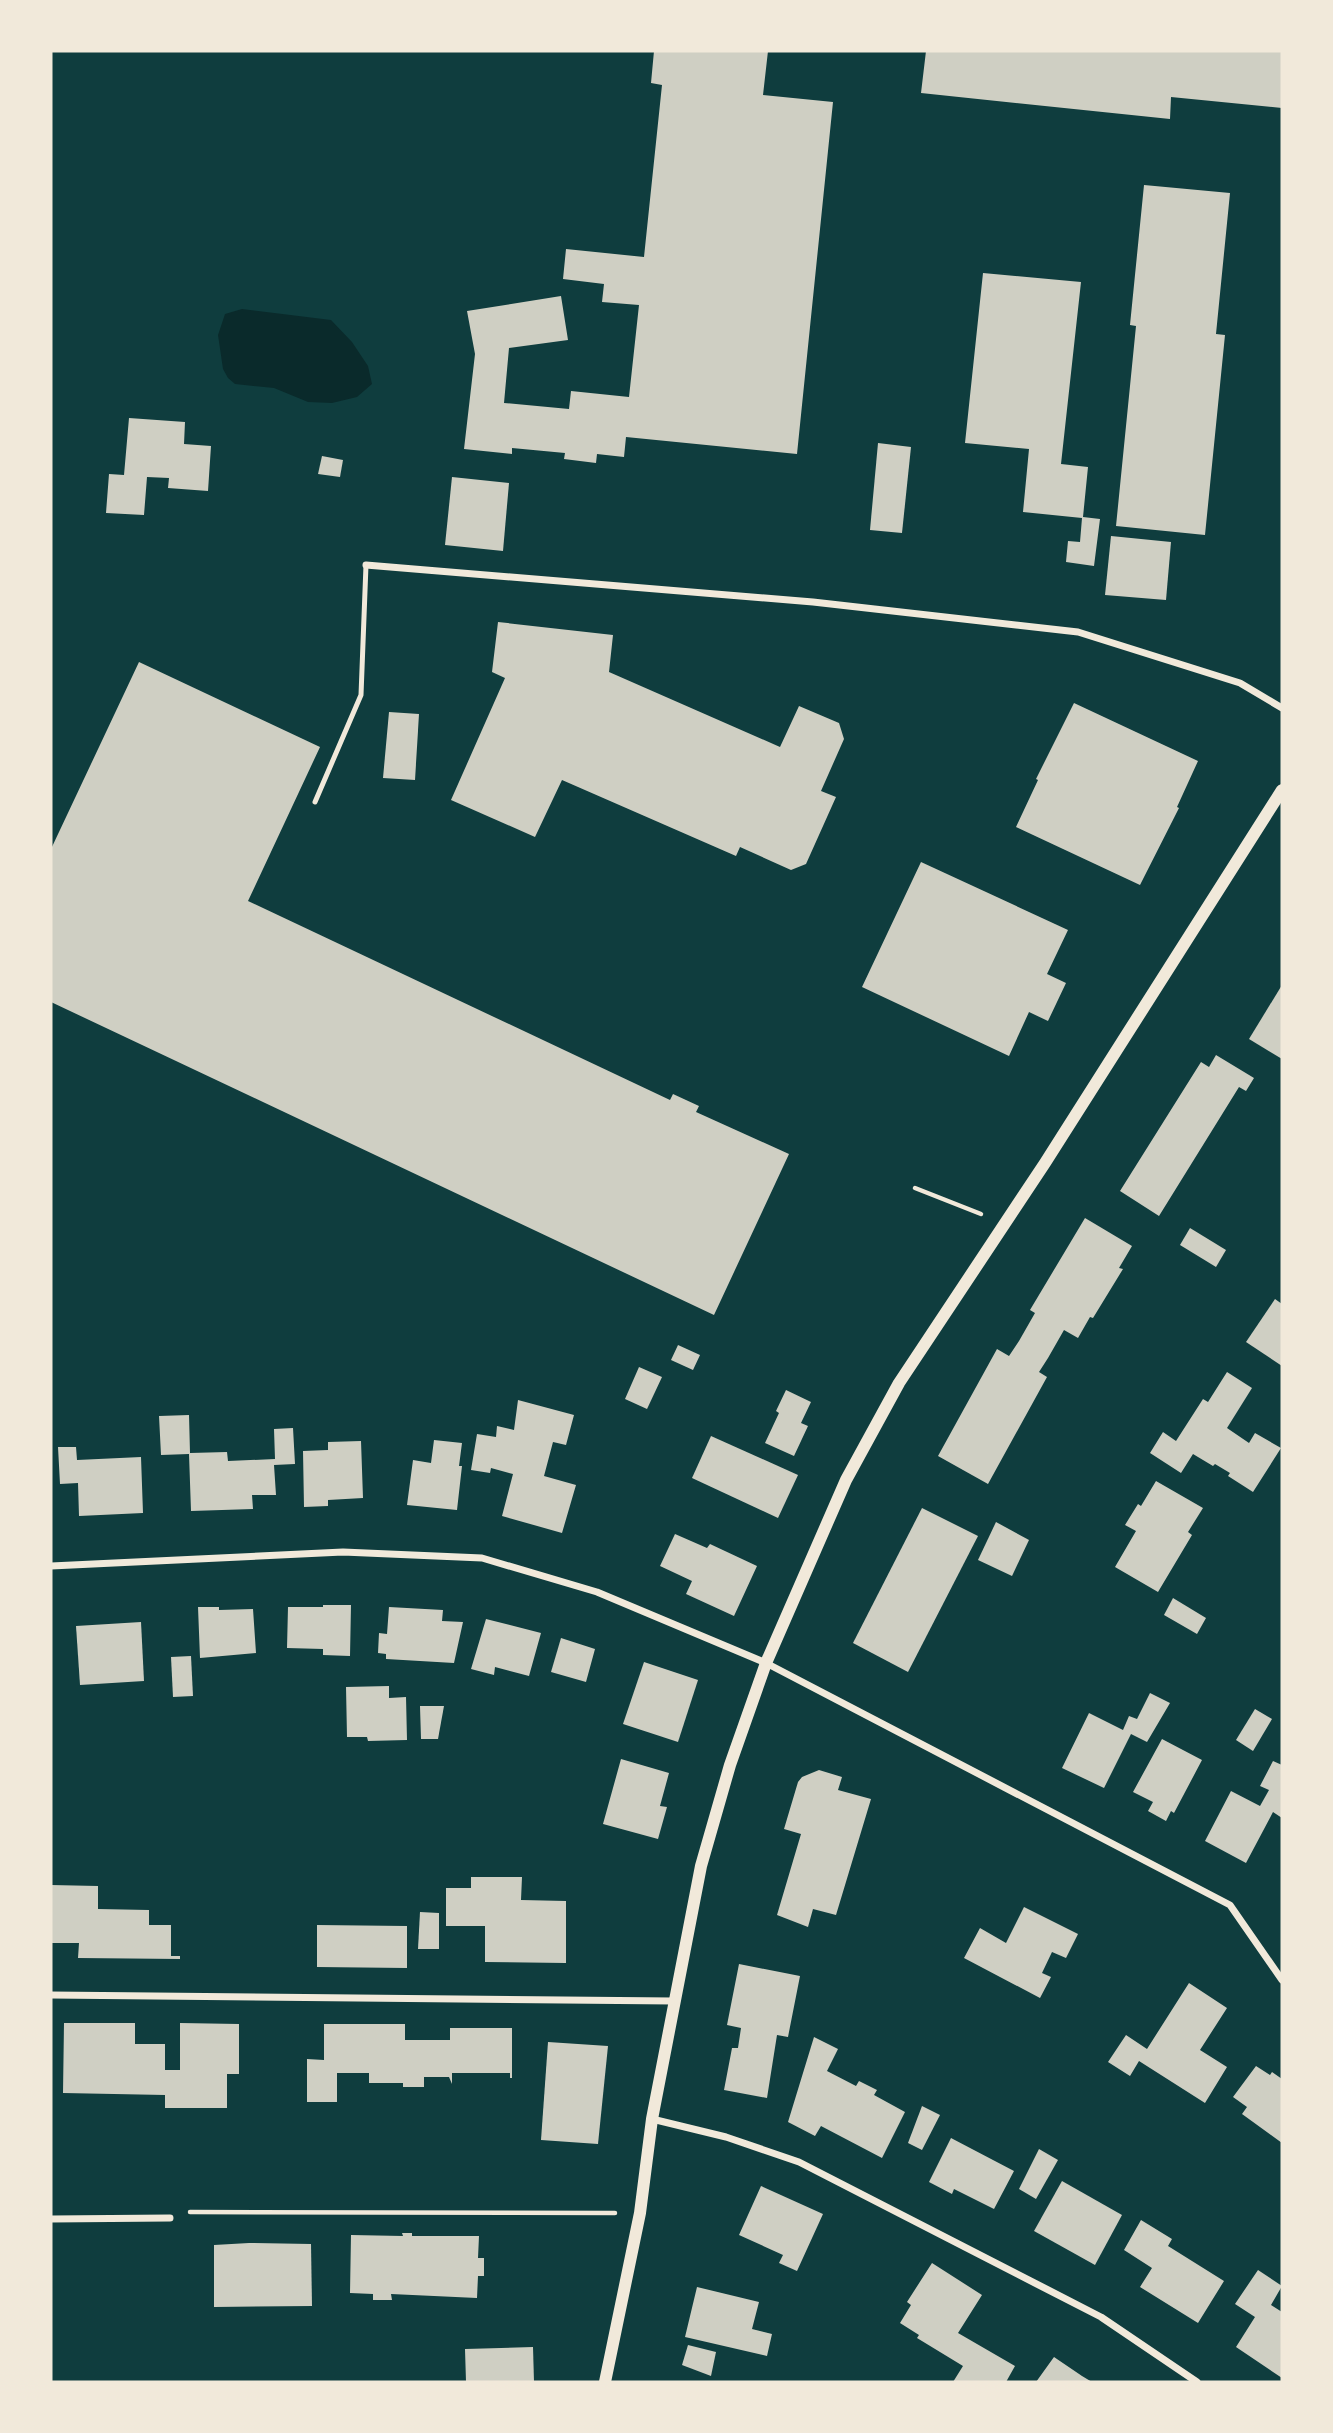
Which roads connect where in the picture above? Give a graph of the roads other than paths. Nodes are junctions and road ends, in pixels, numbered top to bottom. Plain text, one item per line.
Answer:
1 (366, 565) joint
2 (1282, 708) edge
3 (1282, 790) edge
4 (315, 802) dead end
5 (51, 1566) edge
6 (766, 1663) junction
7 (1282, 1980) edge
8 (51, 1995) edge
9 (673, 2001) junction
10 (652, 2119) junction
11 (170, 2218) road end
12 (51, 2219) edge
13 (605, 2382) edge
14 (1196, 2382) edge

1 - 2 street
1 - 4 lane
3 - 6 street
5 - 6 street
6 - 7 street
6 - 9 street
8 - 9 street
9 - 10 street
10 - 13 street
10 - 14 street
11 - 12 street

